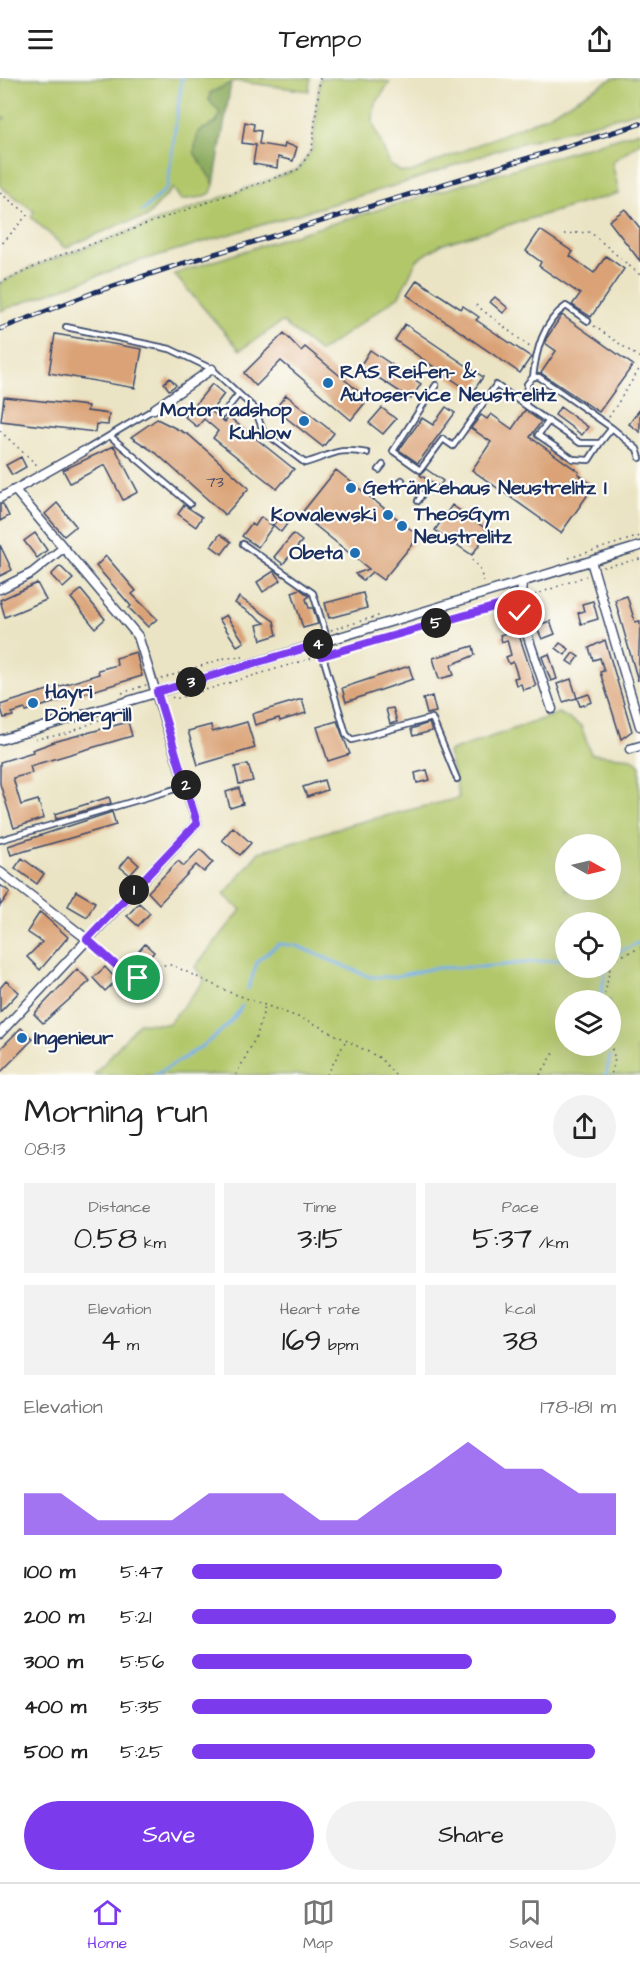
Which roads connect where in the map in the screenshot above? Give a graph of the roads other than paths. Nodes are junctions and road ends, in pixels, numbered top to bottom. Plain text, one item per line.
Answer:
1 (588, 321) road end
2 (66, 327) dead end
3 (212, 369) junction
4 (533, 377) junction
5 (436, 385) dead end
6 (238, 395) junction
7 (526, 404) junction
8 (154, 409) joint
9 (222, 415) dead end
10 (549, 421) junction
11 (612, 428) junction
12 (110, 436) junction
13 (600, 443) junction
14 (84, 451) joint
15 (367, 453) dead end
16 (640, 458) edge
17 (383, 465) dead end
18 (379, 470) dead end
19 (402, 480) dead end
20 (398, 485) dead end
21 (15, 490) junction
22 (422, 494) dead end
23 (0, 498) edge
24 (418, 501) dead end
25 (190, 504) dead end
26 (243, 544) dead end
27 (640, 546) edge
28 (63, 548) junction
29 (591, 561) junction
30 (522, 582) junction
31 (0, 589) edge
32 (323, 642) junction
33 (157, 692) junction
34 (552, 709) dead end
35 (640, 726) edge
36 (0, 740) edge
37 (640, 746) edge
38 (630, 749) dead end
39 (457, 779) dead end
40 (186, 786) junction
41 (0, 840) edge
42 (0, 872) edge
43 (87, 939) junction
44 (129, 977) road end
45 (0, 1033) edge

1 - 4 lane
2 - 3 lane
3 - 6 lane
3 - 8 street
4 - 7 lane
4 - 11 lane
5 - 7 lane
6 - 9 lane
6 - 15 lane
7 - 10 lane
8 - 12 lane
10 - 13 lane
10 - 13 lane
11 - 13 lane
11 - 16 lane
12 - 14 lane
12 - 25 lane
14 - 21 street
17 - 18 lane
19 - 20 lane
21 - 23 street
21 - 28 street
22 - 24 lane
26 - 32 lane
27 - 29 street
28 - 31 street
28 - 33 street
29 - 30 street
29 - 35 street
30 - 32 street
30 - 34 street
32 - 33 street
32 - 39 lane
33 - 36 street
33 - 40 street
37 - 38 street
40 - 41 lane
40 - 43 street
42 - 43 street
43 - 44 lane
43 - 45 street

